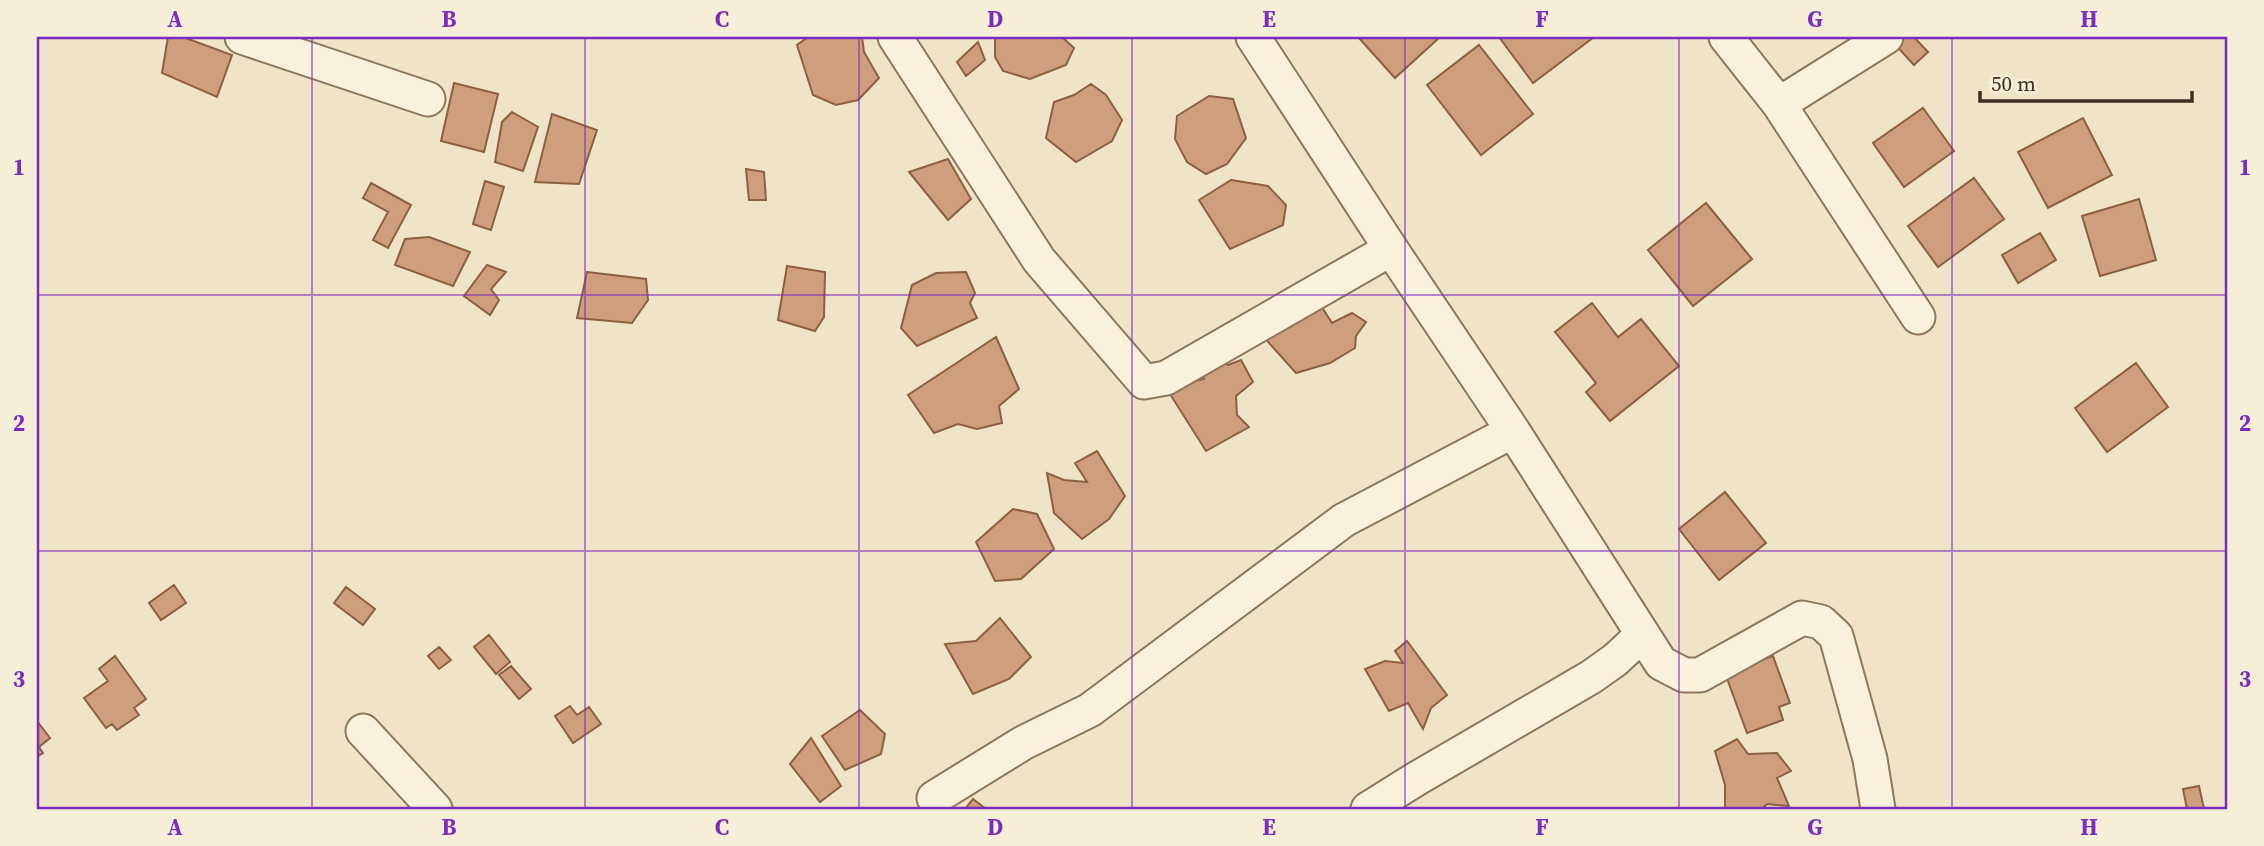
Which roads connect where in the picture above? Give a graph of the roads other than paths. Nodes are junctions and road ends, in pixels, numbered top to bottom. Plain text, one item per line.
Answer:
1 (242, 37) edge
2 (895, 37) edge
3 (1253, 37) edge
4 (1726, 37) edge
5 (1886, 37) edge
6 (428, 99) dead end
7 (1779, 104) junction
8 (1391, 249) junction
9 (1918, 317) dead end
10 (1513, 431) junction
11 (1642, 635) junction
12 (363, 731) dead end
13 (934, 798) dead end
14 (435, 809) edge
15 (1368, 809) edge
16 (1878, 809) edge

1 - 6 street
2 - 8 street
3 - 8 street
4 - 7 street
5 - 7 street
7 - 9 street
8 - 10 street
10 - 11 street
10 - 13 street
11 - 15 street
11 - 16 street
12 - 14 street

